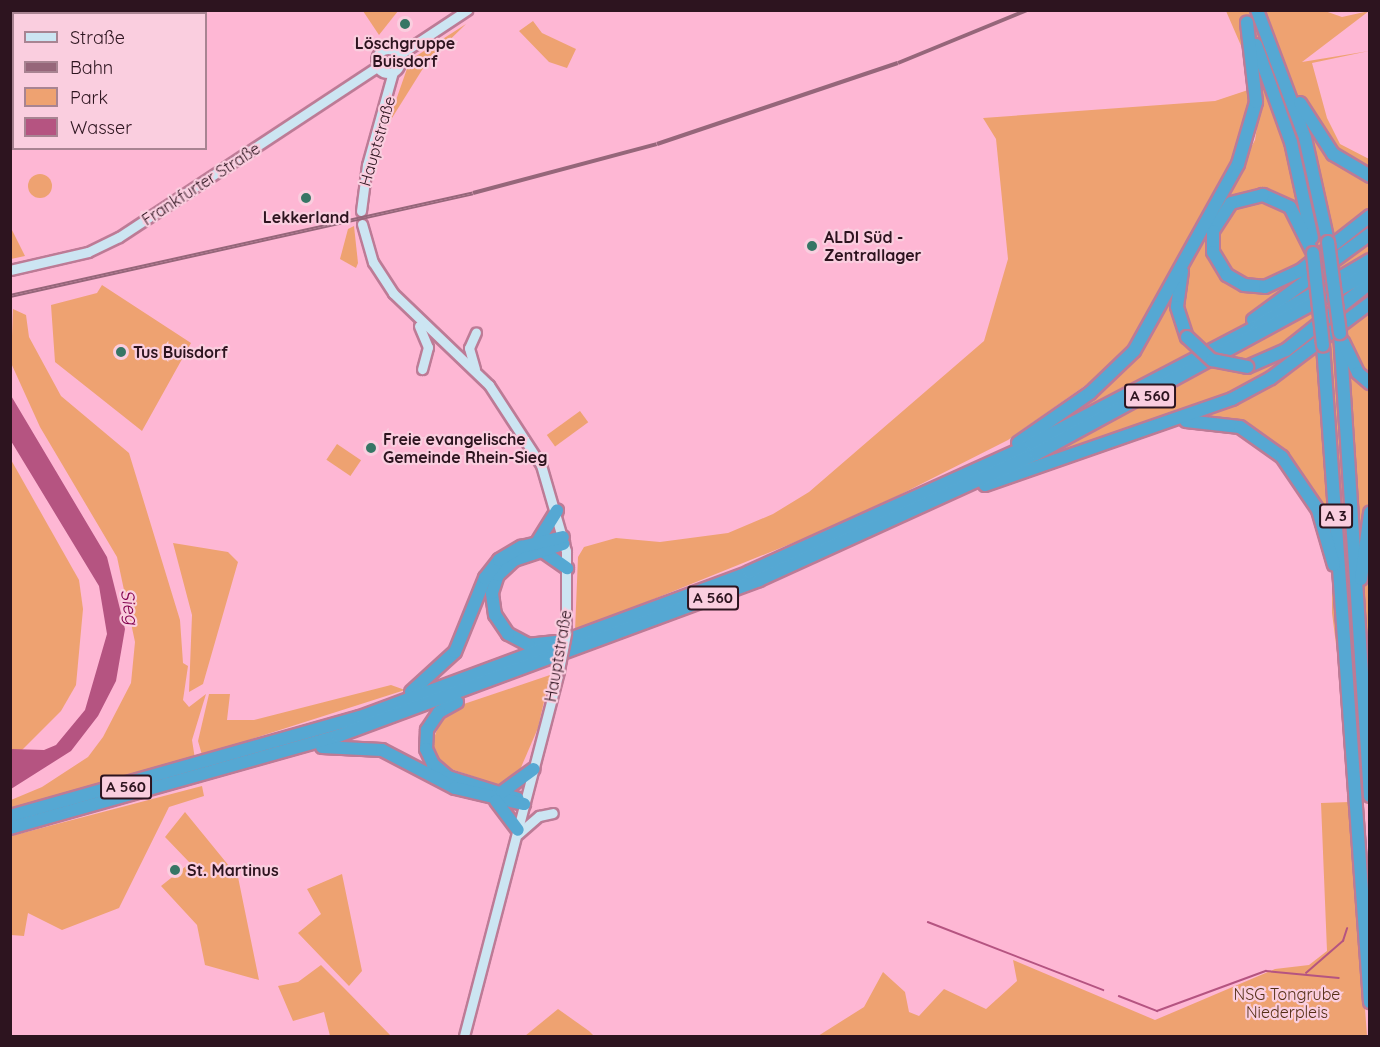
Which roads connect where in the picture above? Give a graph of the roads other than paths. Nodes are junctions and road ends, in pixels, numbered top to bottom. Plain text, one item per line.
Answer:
1 (467, 10) edge
2 (1241, 10) edge
3 (1257, 10) edge
4 (399, 55) junction
5 (377, 67) junction
6 (1261, 71) junction
7 (393, 72) junction
8 (1287, 81) junction
9 (1370, 176) edge
10 (361, 211) dead end
11 (1370, 216) edge
12 (362, 224) dead end
13 (1370, 234) edge
14 (1190, 247) junction
15 (1313, 253) junction
16 (1370, 260) edge
17 (10, 270) edge
18 (1370, 273) edge
19 (1370, 283) edge
20 (1370, 303) edge
21 (417, 321) junction
22 (476, 332) dead end
23 (1340, 333) junction
24 (1186, 363) junction
25 (422, 369) dead end
26 (476, 372) junction
27 (1370, 382) edge
28 (1164, 425) junction
29 (976, 469) junction
30 (924, 506) junction
31 (557, 511) junction
32 (1370, 513) edge
33 (564, 540) junction
34 (539, 546) junction
35 (567, 568) junction
36 (1342, 603) junction
37 (1357, 604) junction
38 (589, 635) junction
39 (498, 681) junction
40 (360, 717) junction
41 (297, 749) junction
42 (534, 769) junction
43 (498, 796) junction
44 (1370, 796) edge
45 (524, 804) junction
46 (553, 813) dead end
47 (10, 816) edge
48 (10, 828) edge
49 (518, 833) junction
50 (1370, 1002) edge
51 (464, 1036) edge

1 - 4 main road
2 - 6 highway
3 - 8 highway, A 3
4 - 5 main road, Frankfurter Straße
4 - 7 main road, Hauptstraße
5 - 7 main road
5 - 17 main road, Frankfurter Straße
6 - 14 highway
6 - 15 highway, A 3
7 - 10 main road, Hauptstraße
8 - 9 highway
8 - 23 highway, A 3, bridge
11 - 15 highway
12 - 21 main road, Hauptstraße
13 - 24 highway
14 - 19 highway, bridge
14 - 29 highway
15 - 36 highway, A 3, bridge
16 - 24 highway, A 560
18 - 30 highway, A 560
20 - 28 highway
21 - 25 main road
21 - 26 main road, Hauptstraße
22 - 26 main road
23 - 27 highway
23 - 37 highway, A 3
24 - 29 highway, A 560
26 - 31 main road, Hauptstraße
28 - 30 highway
28 - 36 highway
29 - 38 highway, A 560
30 - 39 highway, A 560
31 - 33 main road, Hauptstraße
31 - 34 highway
32 - 37 highway
33 - 34 highway
33 - 35 main road, Hauptstraße
34 - 35 highway
34 - 38 highway
34 - 40 highway
35 - 42 main road, Hauptstraße, bridge
36 - 50 highway, A 3
37 - 44 highway, A 3
38 - 40 highway, A 560
39 - 41 highway, A 560
39 - 43 highway
40 - 47 highway, A 560
41 - 43 highway
41 - 48 highway, A 560
42 - 43 highway
42 - 45 main road, Hauptstraße
43 - 45 highway
43 - 49 highway
45 - 49 main road, Hauptstraße
46 - 49 main road
49 - 51 main road, Hauptstraße

